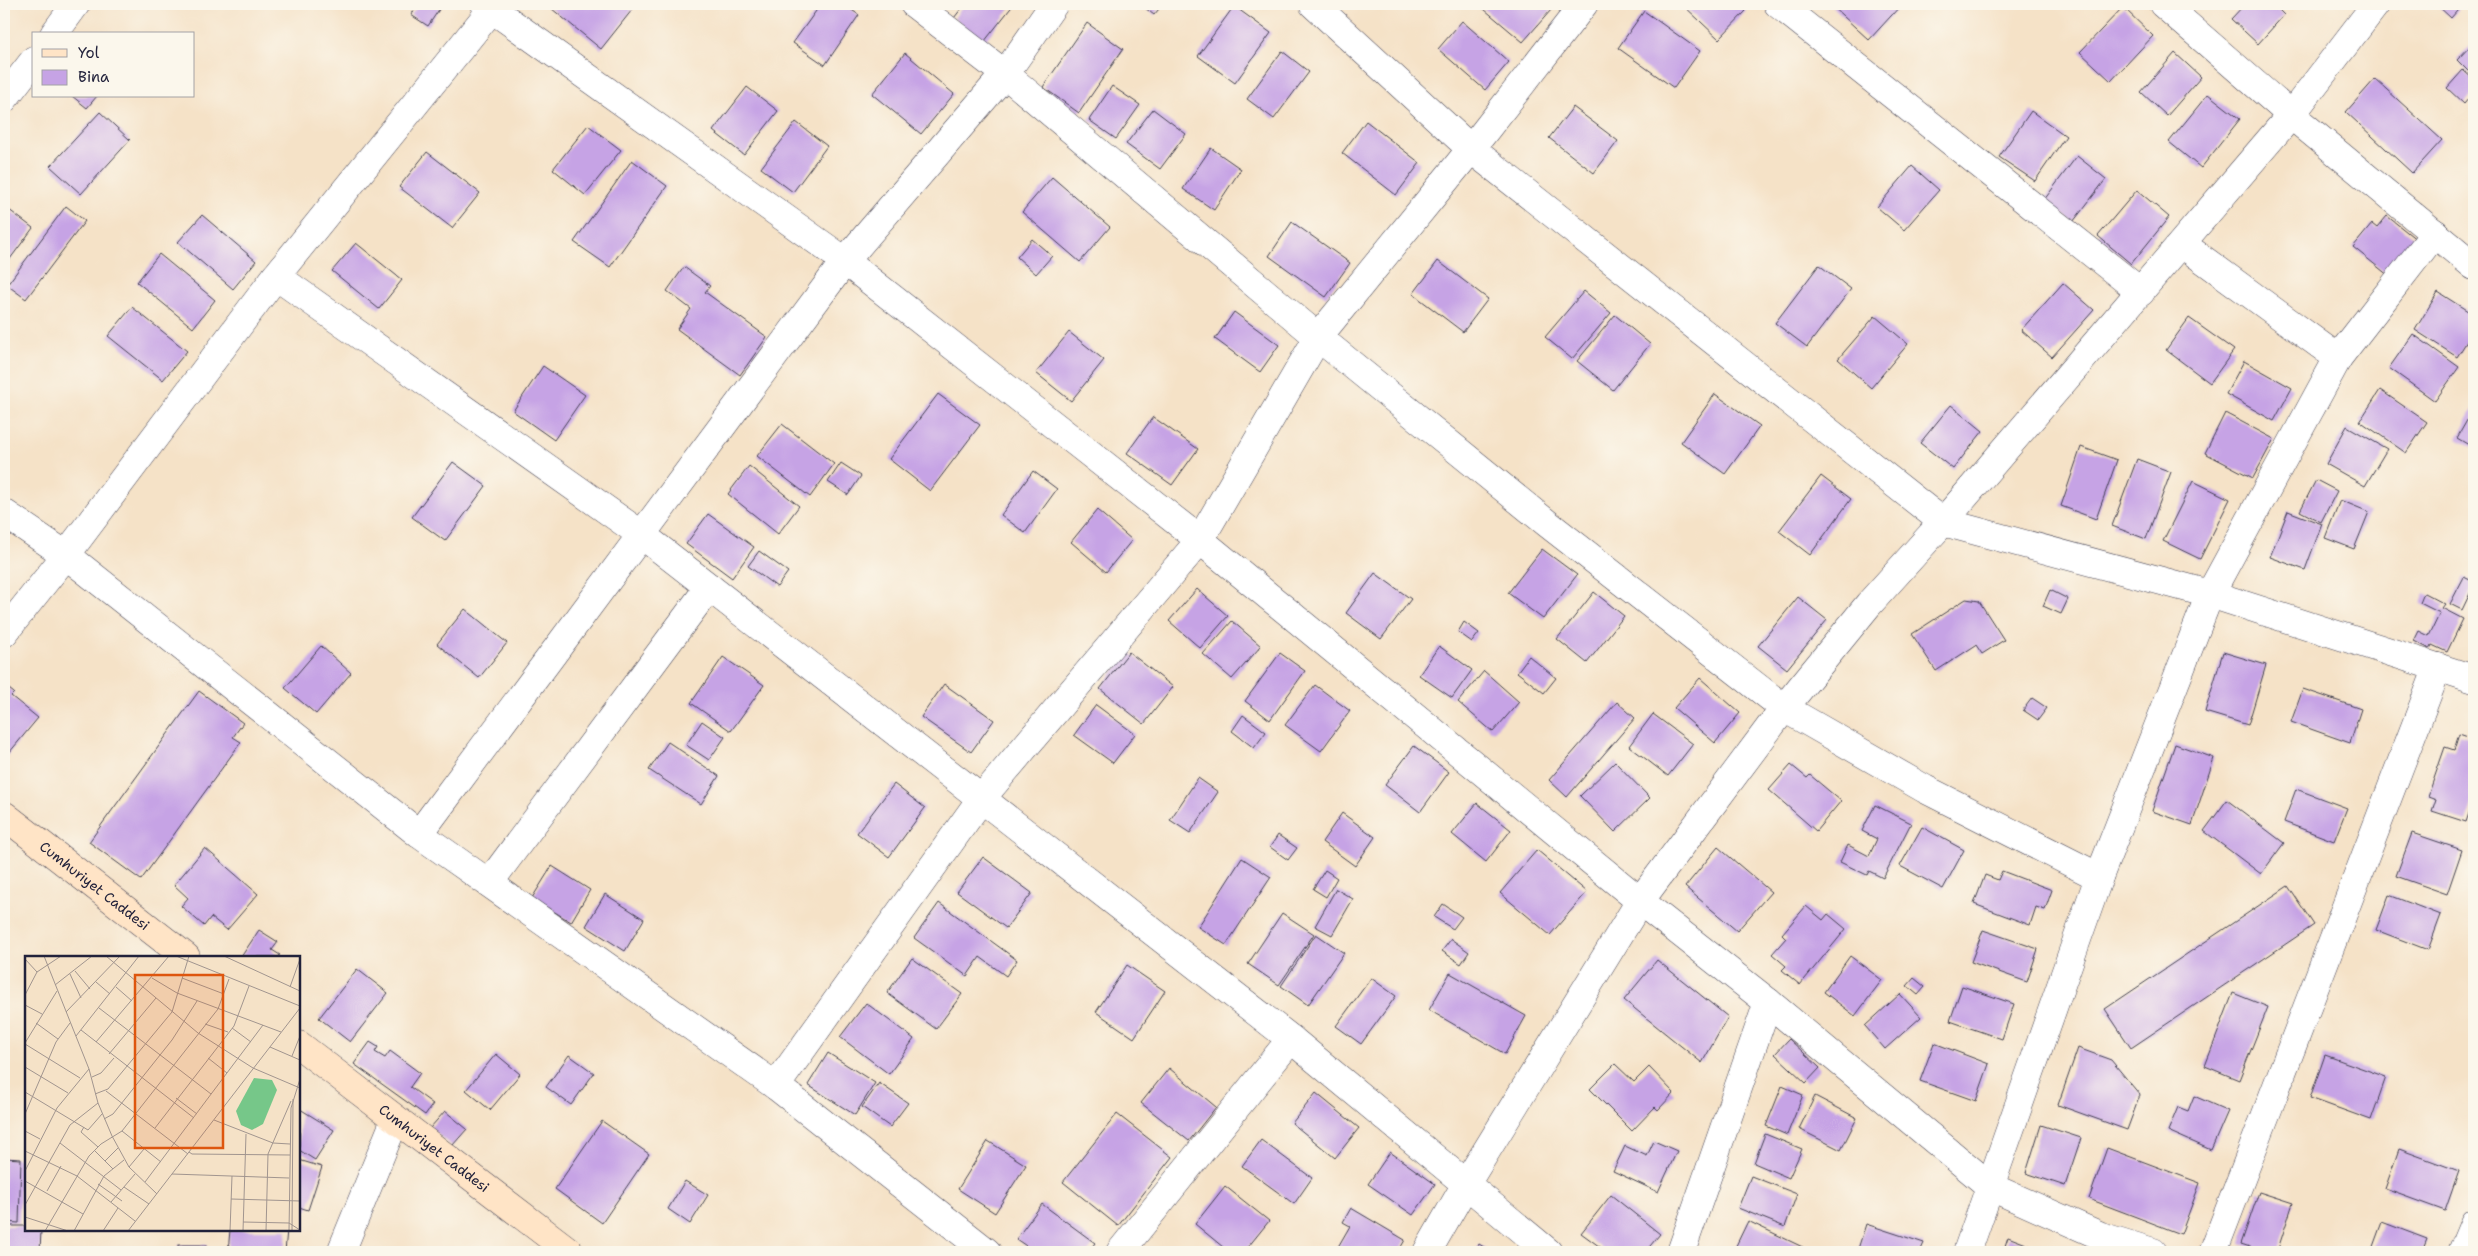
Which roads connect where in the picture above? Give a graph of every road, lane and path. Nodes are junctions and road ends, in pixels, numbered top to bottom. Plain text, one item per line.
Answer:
1 (76, 4) edge
2 (914, 4) edge
3 (1054, 4) edge
4 (1313, 4) edge
5 (1584, 4) edge
6 (1778, 4) edge
7 (2163, 4) edge
8 (2376, 4) edge
9 (491, 6) edge
10 (55, 32) edge
11 (32, 63) edge
12 (1005, 74) junction
13 (4, 99) edge
14 (2291, 115) junction
15 (1471, 149) junction
16 (2435, 234) junction
17 (2182, 244) junction
18 (845, 261) junction
19 (2474, 266) edge
20 (276, 276) junction
21 (2142, 292) junction
22 (1318, 337) junction
23 (2338, 358) junction
24 (4, 513) edge
25 (1943, 522) junction
26 (642, 535) junction
27 (1200, 540) junction
28 (66, 555) junction
29 (709, 587) junction
30 (2210, 594) junction
31 (4, 633) edge
32 (2438, 667) junction
33 (2474, 679) edge
34 (1784, 708) junction
35 (980, 799) junction
36 (4, 815) edge
37 (419, 834) junction
38 (2099, 876) junction
39 (489, 883) junction
40 (1640, 901) junction
41 (185, 956) edge
42 (1768, 1002) junction
43 (1290, 1039) junction
44 (300, 1046) edge
45 (776, 1086) junction
46 (395, 1120) junction
47 (1466, 1184) junction
48 (1991, 1187) junction
49 (2474, 1223) edge
50 (341, 1252) edge
51 (570, 1252) edge
52 (987, 1252) edge
53 (1120, 1252) edge
54 (1427, 1252) edge
55 (1548, 1252) edge
56 (1681, 1252) edge
57 (1967, 1252) edge
58 (2153, 1252) edge
59 (2213, 1252) edge
60 (2462, 1252) edge

1 - 10 street
2 - 12 street
3 - 12 street
4 - 15 street
5 - 15 street
6 - 21 street
7 - 14 street
8 - 14 street
9 - 18 street
9 - 20 street
11 - 13 street
12 - 18 street
12 - 22 street
14 - 16 street
14 - 17 street
15 - 22 street
15 - 25 street
16 - 19 street
16 - 23 street
17 - 21 street
17 - 23 street
18 - 26 street
18 - 27 street
20 - 26 street
20 - 28 street
21 - 25 street
22 - 27 street
22 - 34 street
23 - 30 street
24 - 28 street
25 - 30 street
25 - 34 street
26 - 29 street
26 - 37 street
27 - 35 street
27 - 40 street
28 - 31 street
28 - 37 street
29 - 35 street
29 - 39 street
30 - 32 street
30 - 38 street
32 - 33 street
32 - 59 street
34 - 38 street
34 - 40 street
35 - 43 street
35 - 45 street
36 - 41 main road, Cumhuriyet Caddesi
37 - 39 street
38 - 48 street
39 - 45 street
40 - 42 street
40 - 47 street
42 - 48 street
42 - 56 street
43 - 47 street
43 - 53 street
44 - 46 main road, Cumhuriyet Caddesi
45 - 52 street
46 - 50 street
46 - 51 main road, Cumhuriyet Caddesi
47 - 54 street
47 - 55 street
48 - 57 street
48 - 58 street
49 - 60 street

